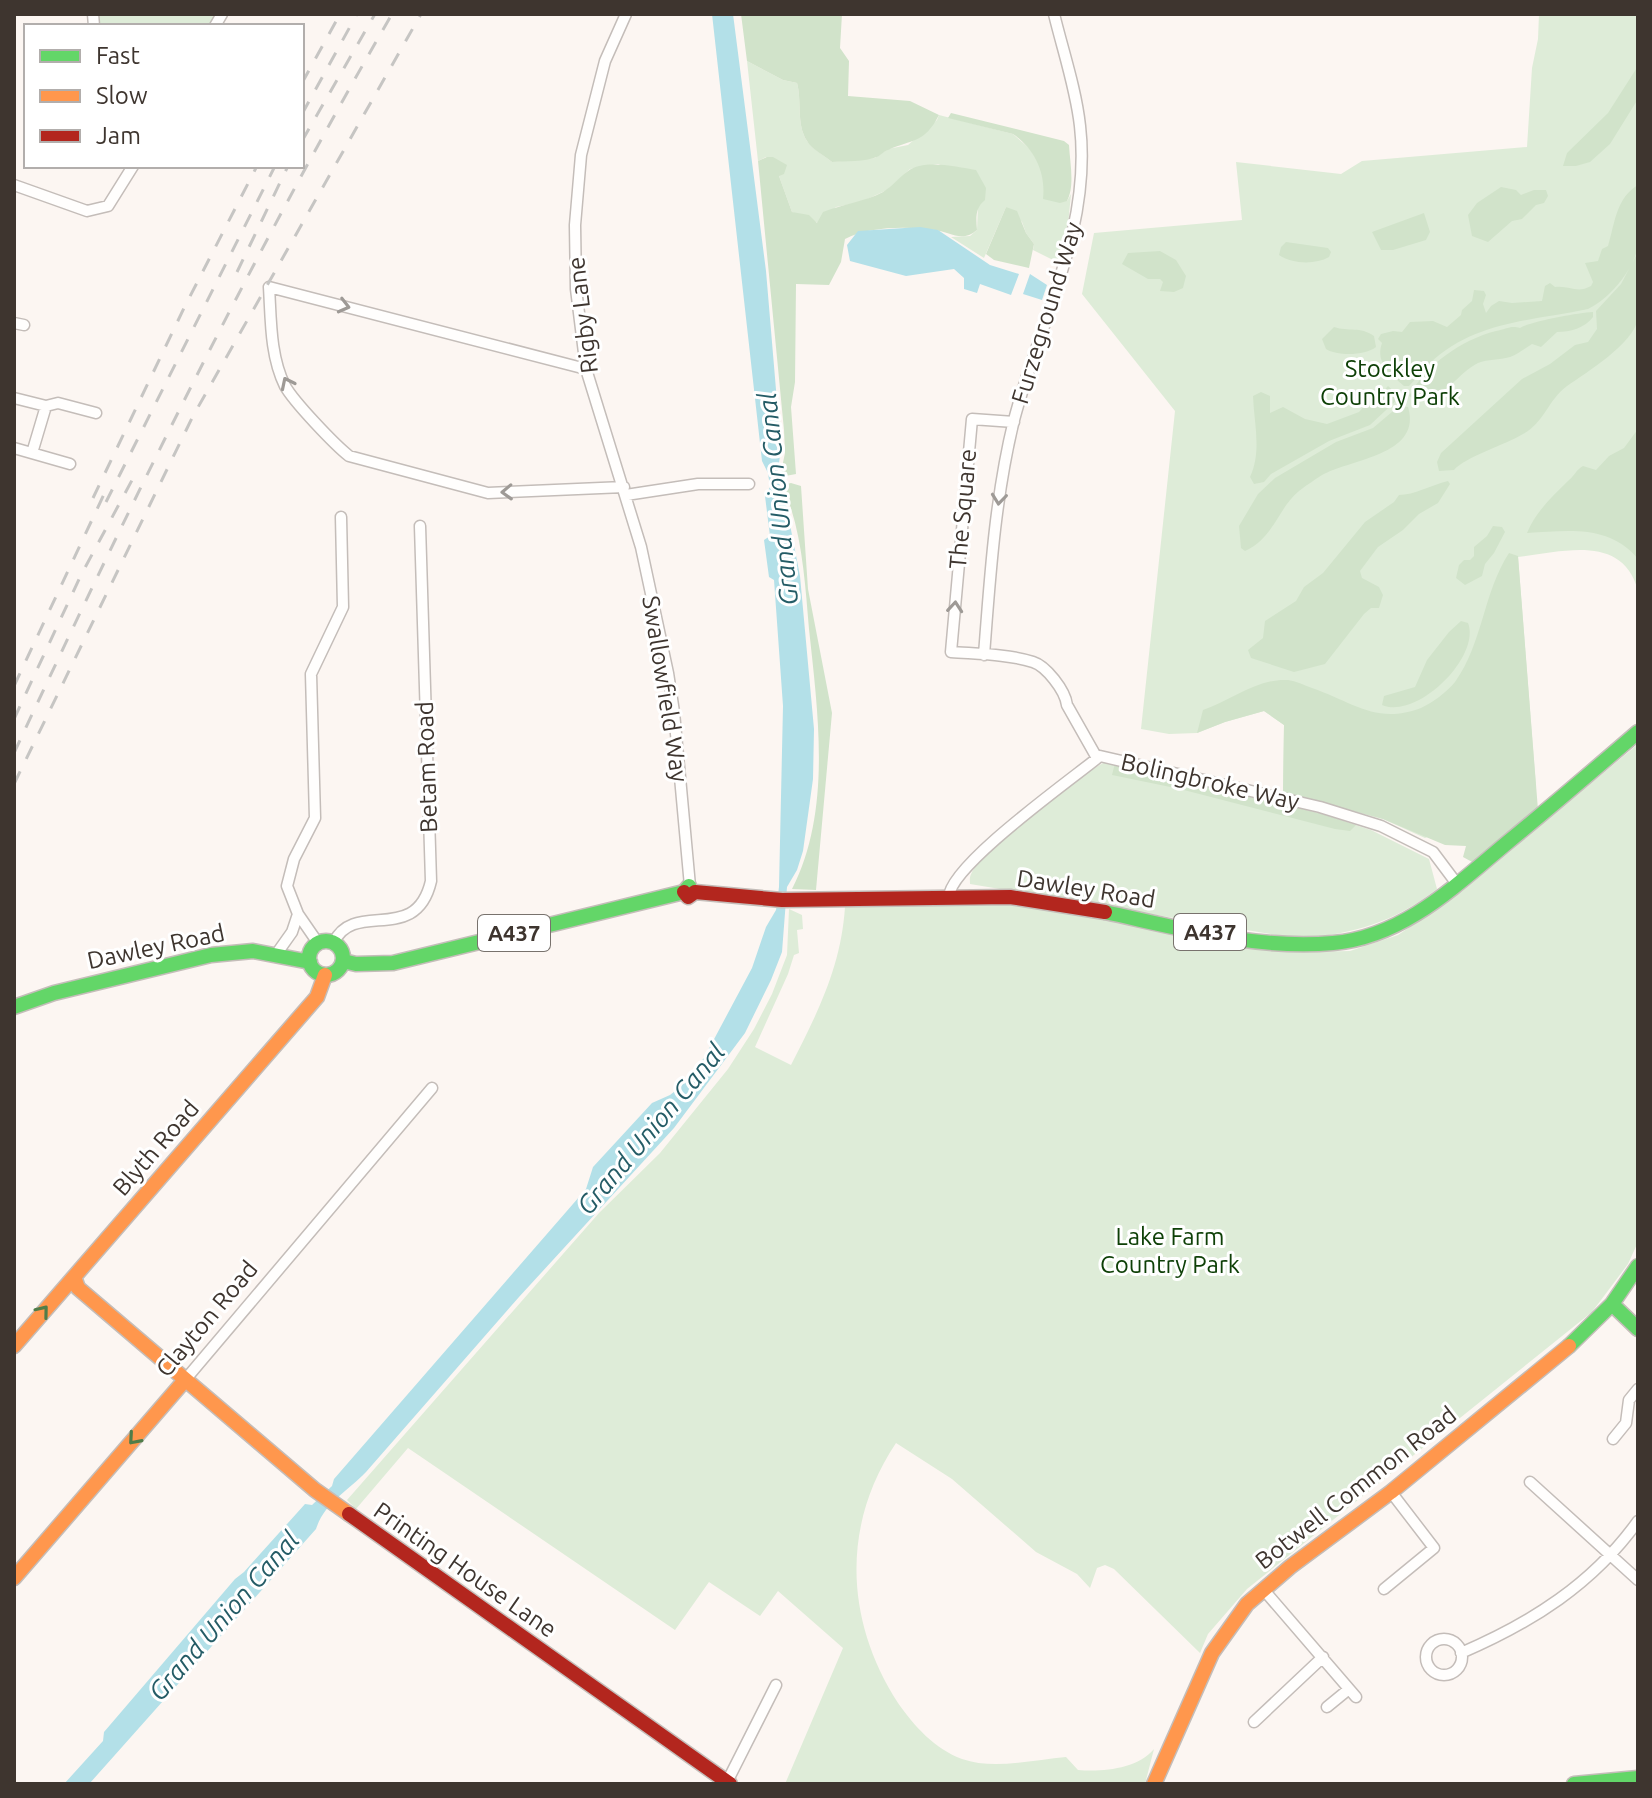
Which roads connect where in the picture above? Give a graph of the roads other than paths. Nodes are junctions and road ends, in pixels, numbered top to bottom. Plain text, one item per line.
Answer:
1 (626, 14) edge
2 (1054, 14) edge
3 (132, 168) edge
4 (14, 185) edge
5 (586, 369) junction
6 (14, 398) edge
7 (46, 406) junction
8 (96, 413) dead end
9 (1014, 422) junction
10 (14, 448) edge
11 (32, 453) junction
12 (70, 464) dead end
13 (749, 484) dead end
14 (625, 491) junction
15 (341, 517) dead end
16 (420, 526) dead end
17 (984, 655) junction
18 (1638, 732) edge
19 (1097, 758) junction
20 (1457, 884) junction
21 (690, 890) junction
22 (949, 897) junction
23 (298, 914) junction
24 (334, 942) junction
25 (318, 943) junction
26 (275, 956) junction
27 (343, 961) junction
28 (310, 962) junction
29 (325, 975) junction
30 (14, 1007) edge
31 (432, 1088) dead end
32 (1638, 1266) edge
33 (74, 1277) junction
34 (1612, 1304) junction
35 (1638, 1329) edge
36 (14, 1346) edge
37 (185, 1380) junction
38 (1638, 1389) edge
39 (1613, 1439) dead end
40 (1530, 1482) dead end
41 (1391, 1492) junction
42 (1638, 1521) edge
43 (1611, 1555) junction
44 (14, 1578) edge
45 (1638, 1580) edge
46 (1263, 1589) junction
47 (1384, 1589) dead end
48 (1461, 1653) dead end
49 (1323, 1657) junction
50 (776, 1685) dead end
51 (1327, 1707) dead end
52 (1254, 1722) dead end
53 (1638, 1778) edge
54 (728, 1783) edge
55 (1154, 1784) edge
56 (1574, 1784) edge

1 - 5 street, Rigby Lane
2 - 9 street, Furzeground Way
3 - 4 street
5 - 14 street, Rigby Lane
14 -> 5 street
6 - 7 street
7 - 8 street
7 - 11 street
9 -> 17 street, The Square
17 -> 9 street, The Square
10 - 11 street
11 - 12 street
13 - 14 street
14 - 21 street, Swallowfield Way
15 - 23 street
16 - 24 street, Betam Road
17 - 19 street, The Square
18 - 20 street, Dawley Road / A437
19 - 20 street, Bolingbroke Way
19 - 22 street, Bolingbroke Way
20 - 22 street, Dawley Road / A437
21 - 22 street, Dawley Road / A437
21 - 27 street, Dawley Road / A437
23 - 25 street
23 - 26 street
24 - 25 street
24 - 27 street
25 - 28 street
26 - 28 street, Dawley Road
26 - 30 street, Dawley Road
27 - 29 street
28 - 29 street
29 - 33 street, Blyth Road
31 - 37 street, Clayton Road
32 - 34 street, Botwell Common Road
36 -> 33 street, Blyth Road
33 - 37 street, Printing House Lane
34 - 35 street
34 - 41 street, Botwell Common Road
37 -> 44 street, Clayton Road
37 - 54 street, Printing House Lane
38 - 39 street
40 - 43 street
41 - 46 street, Botwell Common Road
41 - 47 street
42 - 43 street
43 - 45 street
43 - 48 street
46 - 49 street
46 - 55 street, Botwell Common Road
49 - 51 street
49 - 52 street
50 - 54 street
53 - 56 street

